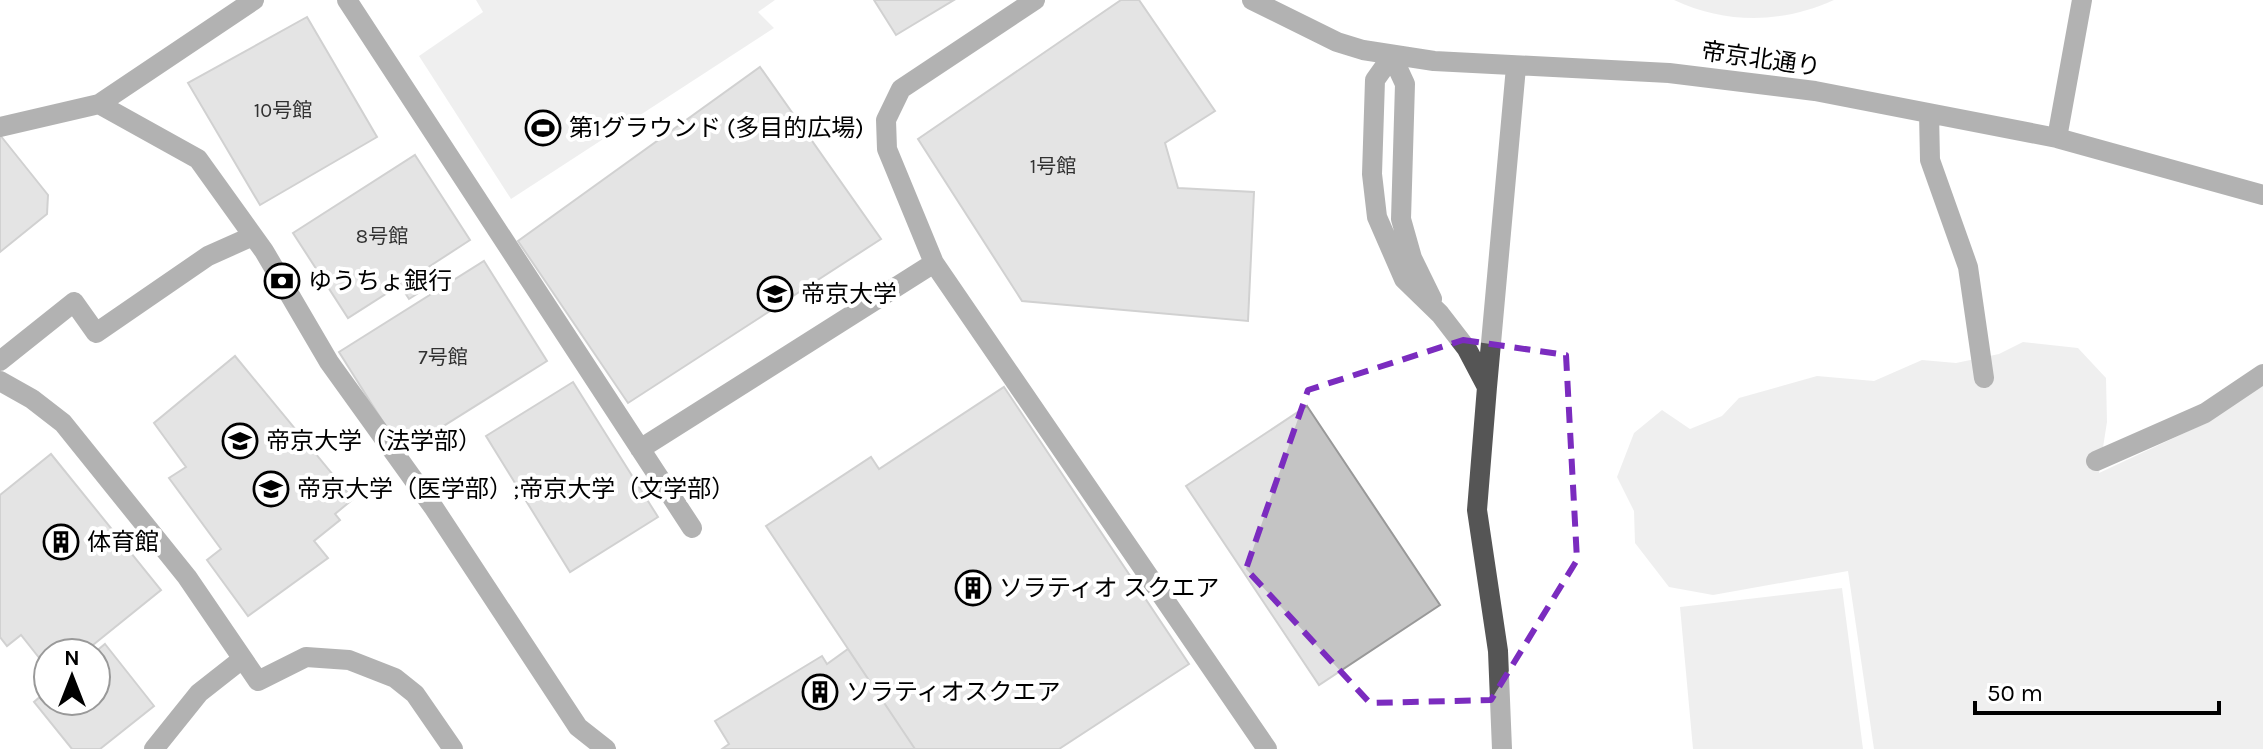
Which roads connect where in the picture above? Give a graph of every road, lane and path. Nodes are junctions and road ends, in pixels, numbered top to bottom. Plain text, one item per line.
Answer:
1 (254, 0) edge
2 (347, 0) edge
3 (1035, 0) edge
4 (1252, 0) edge
5 (2082, 0) edge
6 (1392, 56) junction
7 (1516, 67) junction
8 (99, 104) junction
9 (1929, 113) junction
10 (0, 127) edge
11 (2057, 138) junction
12 (2263, 195) edge
13 (253, 236) junction
14 (934, 263) junction
15 (1440, 314) junction
16 (0, 361) edge
17 (2263, 374) edge
18 (1984, 378) dead end
19 (0, 381) edge
20 (1487, 387) junction
21 (640, 449) junction
22 (2096, 461) dead end
23 (692, 528) dead end
24 (241, 660) junction
25 (154, 749) edge
26 (453, 749) edge
27 (606, 749) edge
28 (1267, 749) edge
29 (1502, 749) edge

1 - 8 street
2 - 21 street
3 - 14 street
4 - 6 street, 帝京北通り
5 - 11 street
6 - 7 street, 帝京北通り
6 - 15 street
6 - 15 street
7 - 9 street, 帝京北通り
7 - 20 street
8 - 10 street
8 - 13 street
9 - 11 street, 帝京北通り
9 - 18 street
11 - 12 street, 帝京北通り
13 - 16 street
13 - 27 street
14 - 21 street
14 - 28 street
15 - 20 street
17 - 22 street
19 - 24 street
20 - 29 street
21 - 23 street
24 - 25 street
24 - 26 street

